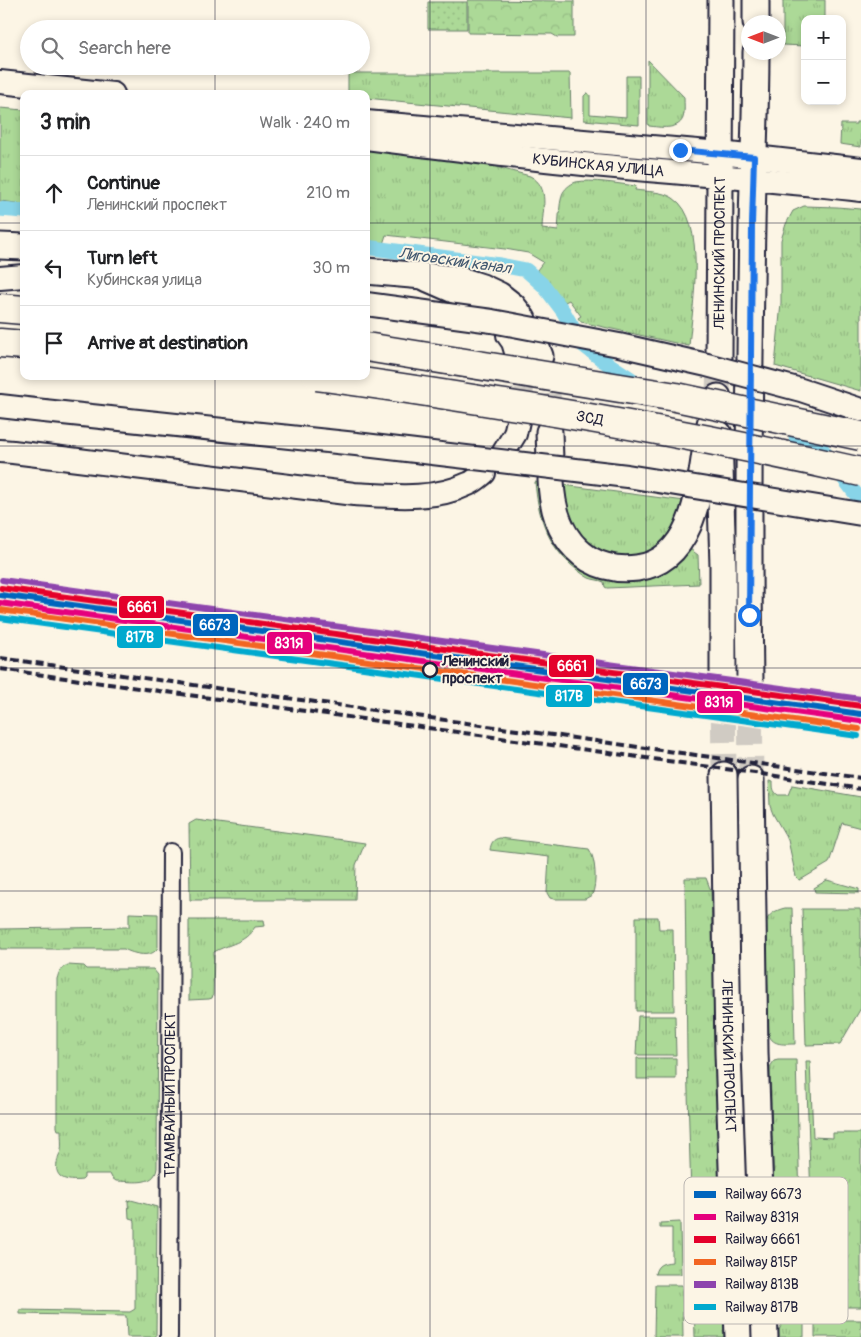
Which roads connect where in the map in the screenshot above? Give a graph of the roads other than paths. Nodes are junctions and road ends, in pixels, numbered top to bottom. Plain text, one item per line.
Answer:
1 (721, 0) edge
2 (756, 0) edge
3 (756, 15) edge
4 (756, 60) edge
5 (0, 82) edge
6 (75, 90) edge
7 (0, 97) edge
8 (20, 100) edge
9 (370, 122) edge
10 (370, 138) edge
11 (720, 165) junction
12 (754, 168) junction
13 (861, 169) edge
14 (861, 190) edge
15 (0, 246) edge
16 (20, 247) edge
17 (370, 271) edge
18 (20, 276) edge
19 (416, 276) junction
20 (0, 278) edge
21 (370, 305) edge
22 (0, 308) edge
23 (20, 310) edge
24 (492, 314) dead end
25 (524, 340) tunnel mouth
26 (0, 343) edge
27 (20, 345) edge
28 (370, 348) edge
29 (719, 357) tunnel mouth
30 (349, 380) edge
31 (0, 406) edge
32 (861, 410) edge
33 (518, 421) tunnel mouth
34 (549, 432) tunnel mouth
35 (861, 436) edge
36 (0, 452) edge
37 (502, 455) dead end
38 (861, 472) edge
39 (484, 473) dead end
40 (861, 514) edge
41 (723, 680) tunnel mouth
42 (750, 683) tunnel mouth
43 (724, 775) tunnel mouth
44 (751, 779) tunnel mouth
45 (171, 852) dead end
46 (732, 1177) edge
47 (759, 1177) edge
48 (738, 1324) edge
49 (765, 1324) edge
50 (169, 1337) edge
51 (738, 1337) edge
52 (765, 1337) edge

1 - 11 main road, ЛЕНИНСКИЙ ПРОСПЕКТ
2 - 3 main road
4 - 12 main road, ЛЕНИНСКИЙ ПРОСПЕКТ
5 - 6 main road
7 - 8 main road
9 - 11 main road, КУБИНСКАЯ УЛИЦА
10 - 11 main road, КУБИНСКАЯ УЛИЦА
11 - 12 main road, КУБИНСКАЯ УЛИЦА
11 - 29 main road, ЛЕНИНСКИЙ ПРОСПЕКТ
12 - 13 main road, КУБИНСКАЯ УЛИЦА
12 - 14 main road, КУБИНСКАЯ УЛИЦА
12 - 42 main road, ЛЕНИНСКИЙ ПРОСПЕКТ
15 - 16 main road
17 - 19 main road
18 - 20 main road
19 - 24 main road
19 - 25 main road
21 - 32 main road, bridge
22 - 23 highway
26 - 27 highway
28 - 35 highway, bridge
30 - 38 highway, ЗСД, bridge
31 - 40 main road, bridge
33 - 37 main road
34 - 41 main road
36 - 39 main road
43 - 46 main road, ЛЕНИНСКИЙ ПРОСПЕКТ
44 - 47 main road, ЛЕНИНСКИЙ ПРОСПЕКТ
45 - 50 street, ТРАМВАЙНЫЙ ПРОСПЕКТ
48 - 51 main road, ЛЕНИНСКИЙ ПРОСПЕКТ
49 - 52 main road, ЛЕНИНСКИЙ ПРОСПЕКТ

